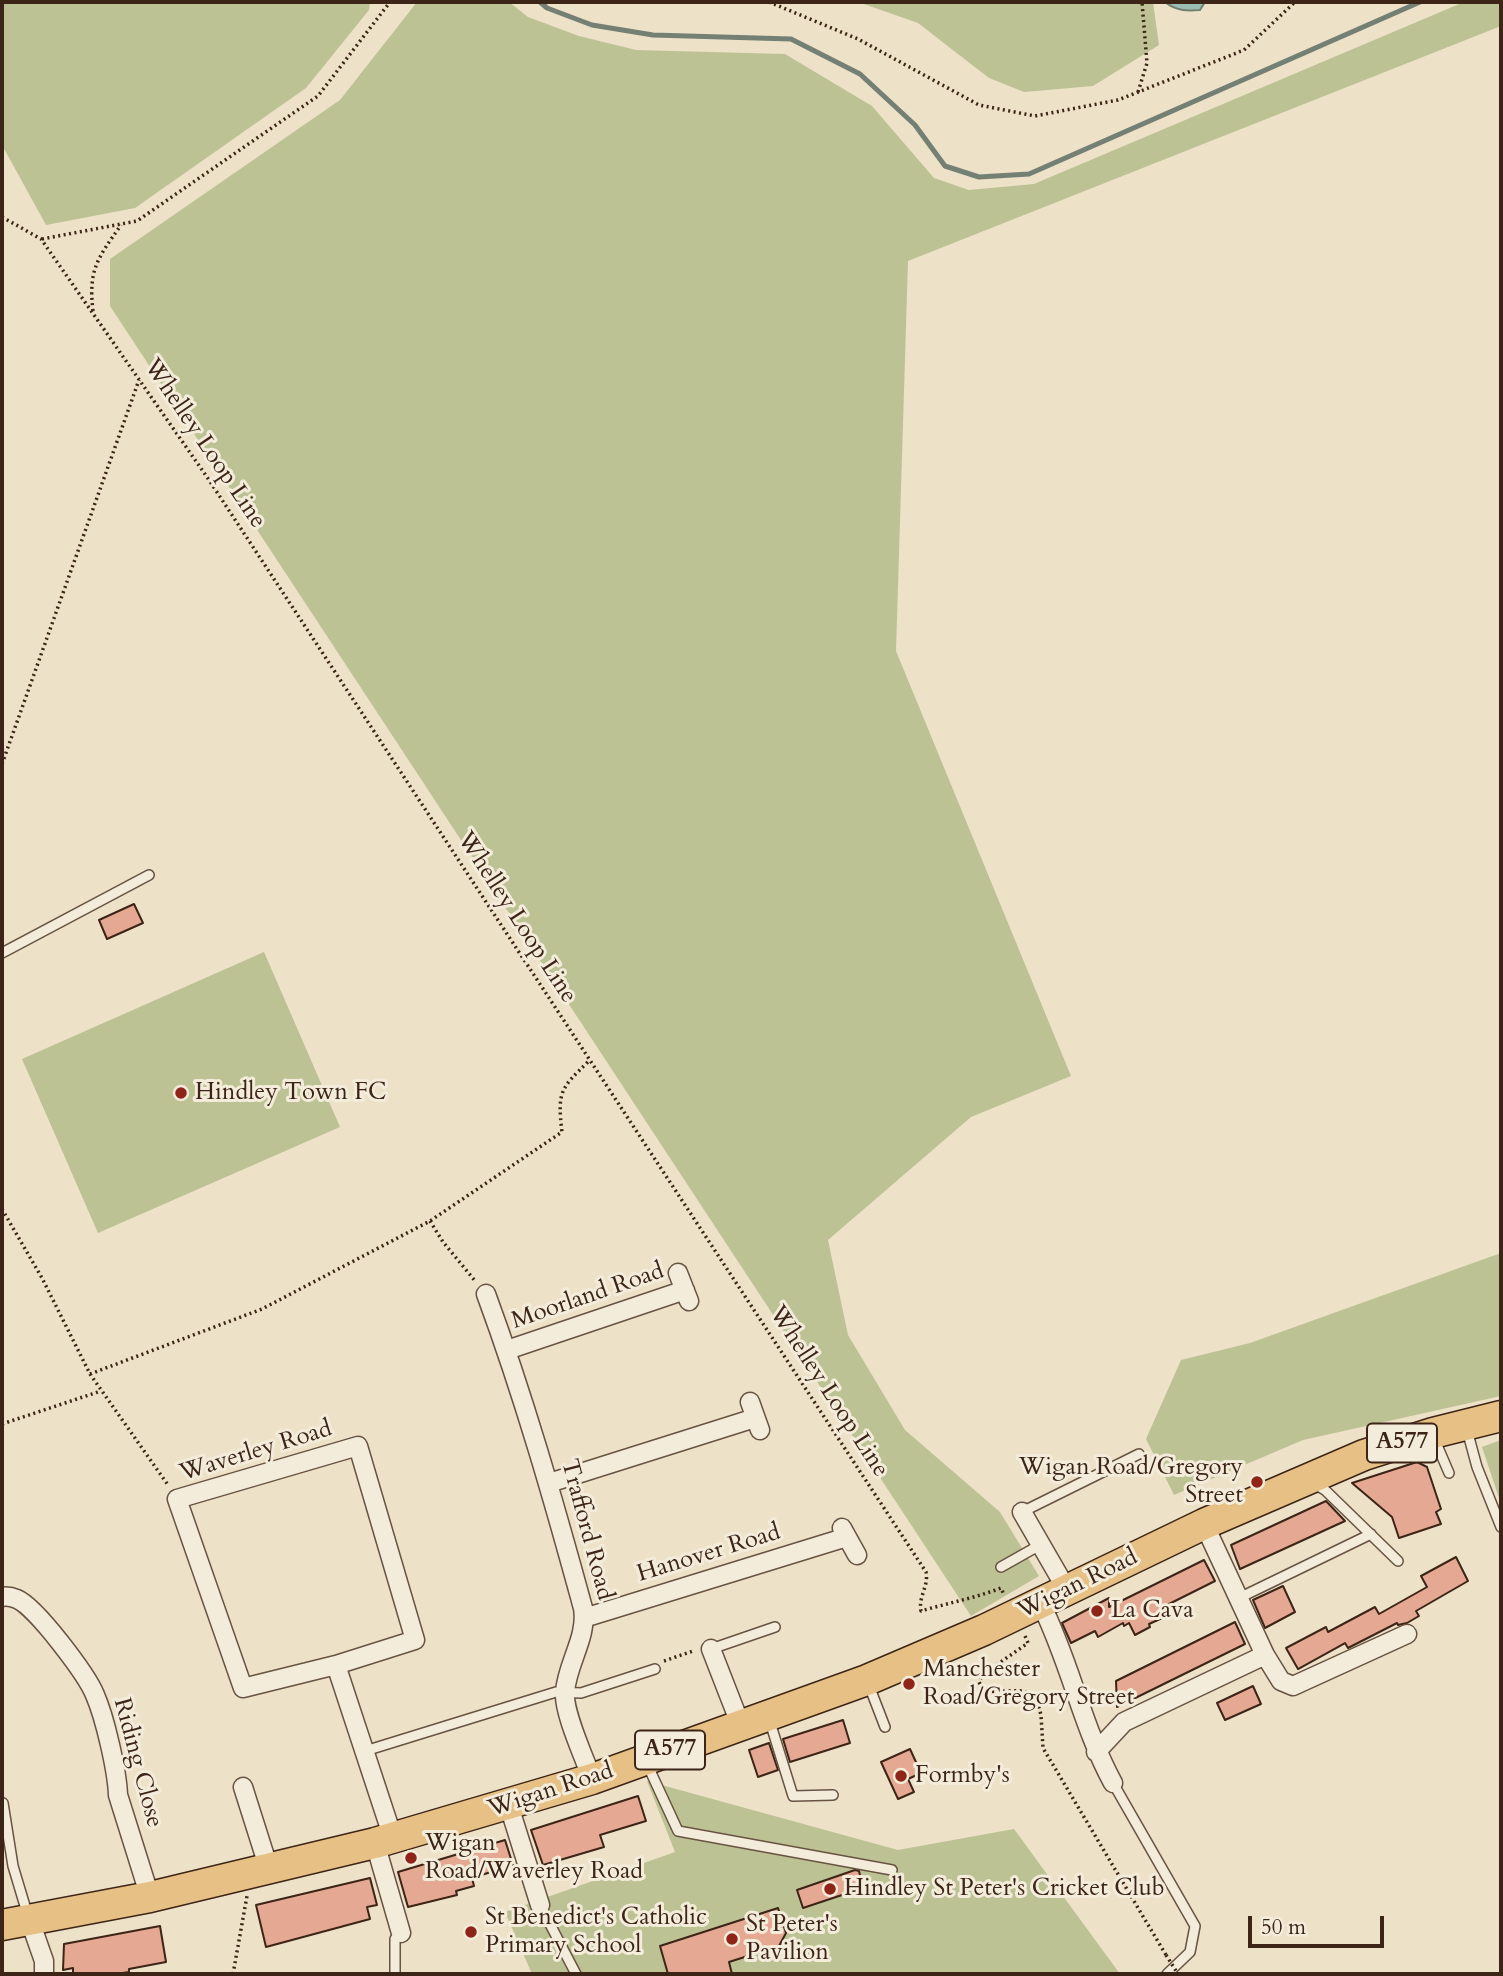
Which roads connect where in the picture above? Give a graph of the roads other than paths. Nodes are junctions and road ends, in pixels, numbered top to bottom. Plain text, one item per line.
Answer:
1 (149, 875) dead end
2 (2, 953) edge
3 (684, 1288) dead end
4 (486, 1294) road end
5 (507, 1350) junction
6 (1501, 1416) edge
7 (755, 1417) dead end
8 (1466, 1425) junction
9 (1433, 1433) junction
10 (1139, 1454) dead end
11 (1449, 1473) dead end
12 (1305, 1478) junction
13 (549, 1483) junction
14 (1022, 1513) joint
15 (1204, 1524) junction
16 (1501, 1527) edge
17 (1371, 1534) junction
18 (1040, 1545) junction
19 (857, 1555) dead end
20 (1398, 1561) dead end
21 (1001, 1566) dead end
22 (1068, 1590) junction
23 (2, 1597) edge
24 (1239, 1598) junction
25 (1041, 1604) junction
26 (584, 1618) junction
27 (775, 1627) dead end
28 (1407, 1634) dead end
29 (711, 1649) joint
30 (1265, 1655) junction
31 (336, 1665) junction
32 (655, 1669) road end
33 (867, 1680) junction
34 (565, 1692) junction
35 (755, 1721) junction
36 (885, 1727) dead end
37 (365, 1751) junction
38 (1096, 1752) junction
39 (645, 1759) junction
40 (592, 1779) junction
41 (1112, 1783) joint
42 (243, 1787) dead end
43 (833, 1796) dead end
44 (3, 1803) edge
45 (509, 1805) junction
46 (384, 1841) junction
47 (892, 1870) dead end
48 (260, 1871) junction
49 (150, 1897) junction
50 (540, 1905) joint
51 (16, 1923) edge
52 (401, 1933) joint
53 (44, 1974) edge
54 (395, 1974) edge
55 (576, 1974) edge
56 (1167, 1974) edge

1 - 2 lane
3 - 5 street, Moorland Road
4 - 5 street, Trafford Road
5 - 13 street, Trafford Road
6 - 8 highway, A577
7 - 13 street
8 - 9 highway, A577
8 - 16 lane
9 - 11 lane
9 - 12 highway, A577
10 - 14 lane
12 - 15 highway, Wigan Road / A577
12 - 17 lane
13 - 26 street, Trafford Road
14 - 18 street
15 - 22 highway, Wigan Road / A577
15 - 24 street
17 - 20 lane
17 - 24 lane
18 - 21 lane
18 - 22 street
19 - 26 street, Hanover Road
22 - 25 highway, Wigan Road / A577
23 - 49 street, Riding Close
24 - 30 street
25 - 33 highway, Wigan Road / A577
25 - 38 street
26 - 34 street, Trafford Road
27 - 29 lane
28 - 30 street
29 - 35 street
30 - 38 street
31 - 31 street, Waverley Road
31 - 37 street
32 - 34 lane
33 - 35 highway, Wigan Road / A577
33 - 36 lane
34 - 37 lane
34 - 40 street, Trafford Road
35 - 39 highway, Wigan Road / A577
35 - 43 lane
37 - 46 street
38 - 41 street
39 - 40 highway, Wigan Road / A577
39 - 47 lane
40 - 45 highway, Wigan Road / A577
41 - 56 lane
42 - 48 street
44 - 51 lane
45 - 46 highway, Wigan Road / A577
45 - 50 street
46 - 48 highway, Wigan Road / A577
46 - 52 street
48 - 49 highway, Wigan Road / A577
49 - 51 highway, Wigan Road / A577
50 - 55 lane
51 - 53 street
52 - 54 lane

